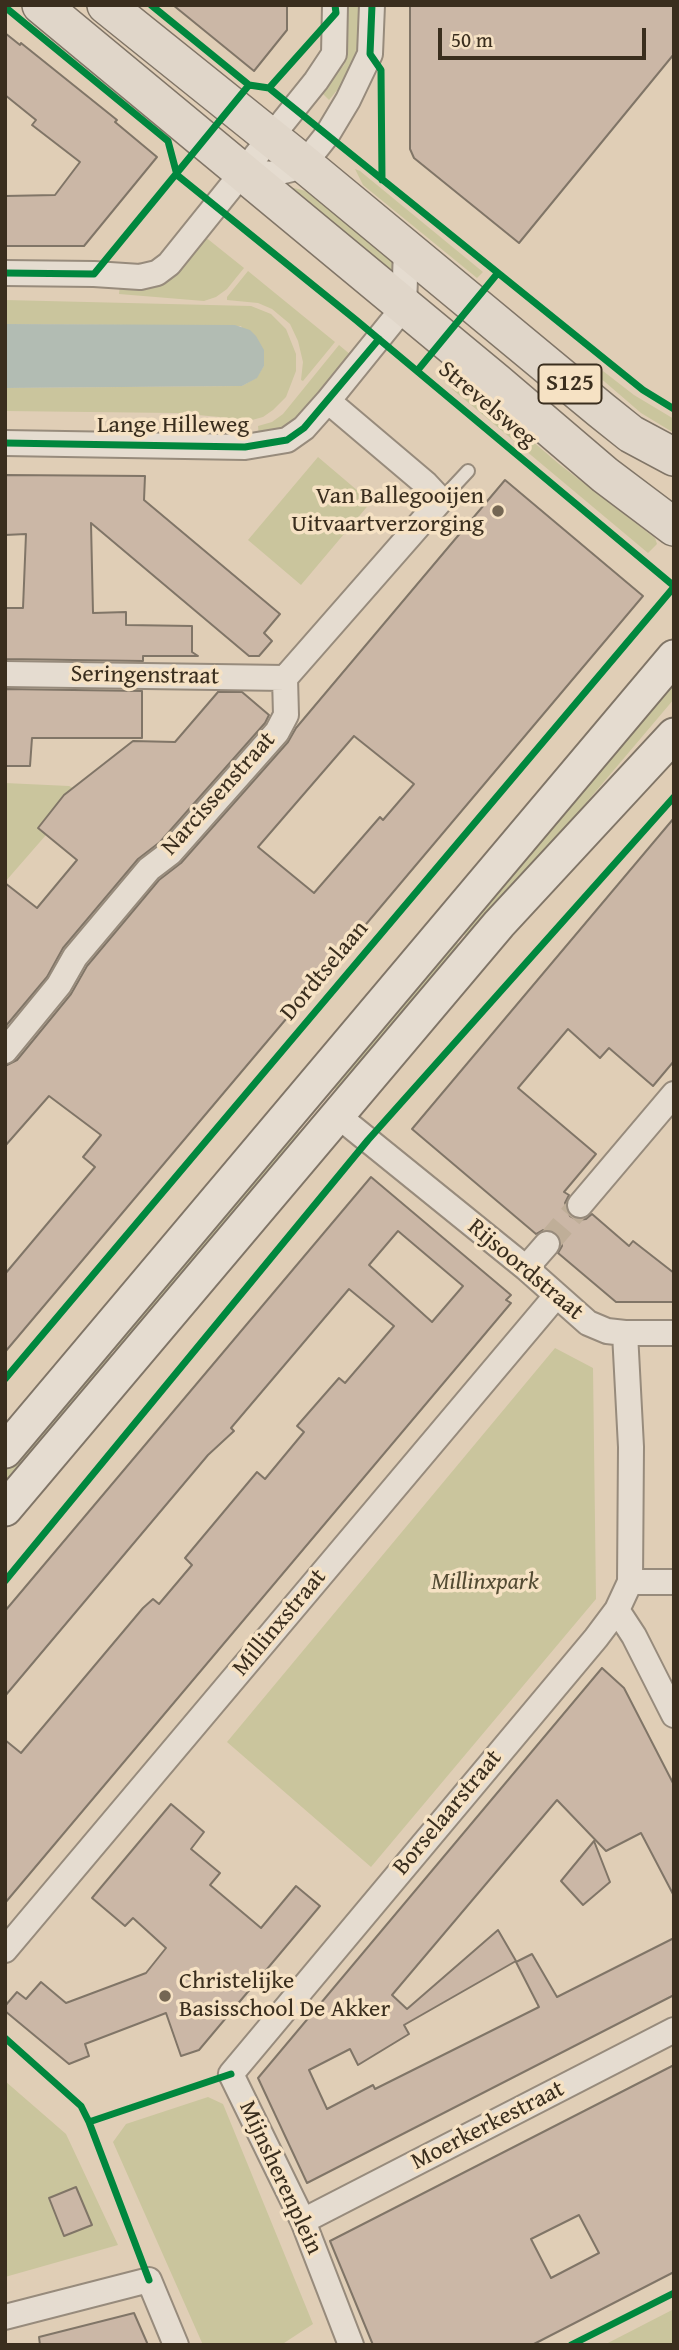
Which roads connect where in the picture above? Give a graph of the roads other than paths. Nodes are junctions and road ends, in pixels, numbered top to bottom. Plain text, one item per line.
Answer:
1 (41, 5) edge
2 (106, 5) edge
3 (335, 5) edge
4 (372, 5) edge
5 (270, 138) junction
6 (304, 164) junction
7 (243, 171) junction
8 (406, 249) junction
9 (5, 273) edge
10 (404, 307) junction
11 (328, 401) junction
12 (5, 443) edge
13 (674, 457) edge
14 (468, 471) dead end
15 (441, 500) junction
16 (674, 527) edge
17 (674, 657) edge
18 (5, 674) edge
19 (285, 678) junction
20 (669, 750) edge
21 (5, 1051) edge
22 (674, 1094) edge
23 (337, 1115) junction
24 (580, 1205) tunnel mouth
25 (547, 1244) tunnel mouth
26 (526, 1268) junction
27 (556, 1296) junction
28 (674, 1333) edge
29 (625, 1334) junction
30 (5, 1451) edge
31 (5, 1509) edge
32 (630, 1582) junction
33 (674, 1582) edge
34 (617, 1610) junction
35 (674, 1715) edge
36 (5, 1950) edge
37 (674, 2030) edge
38 (230, 2074) joint
39 (303, 2221) junction
40 (5, 2316) edge
41 (176, 2345) edge
42 (351, 2345) edge

1 - 7 main road, Strevelsweg / S125
2 - 5 main road, S125
3 - 5 street
4 - 6 street
5 - 6 main road, S125
5 - 7 street
6 - 7 street
6 - 8 main road, S125
7 - 9 street
7 - 10 main road, Strevelsweg / S125
8 - 10 street
8 - 13 main road, S125
10 - 11 street, Lange Hilleweg
10 - 16 main road, Strevelsweg / S125
11 - 12 street, Lange Hilleweg
11 - 15 street
14 - 15 lane
15 - 19 street
17 - 30 main road
18 - 19 street, Seringenstraat
19 - 21 street, Narcissenstraat
20 - 23 main road
22 - 24 street
23 - 26 street, Rijsoordstraat
23 - 31 main road
25 - 26 street
26 - 27 street, Rijsoordstraat
27 - 29 street, Rijsoordstraat
27 - 36 street, Millinxstraat
28 - 29 street
29 - 32 street
32 - 33 street
32 - 34 street, Borselaarstraat
34 - 35 street
34 - 38 street, Borselaarstraat
37 - 39 street, Moerkerkestraat
38 - 39 street, Mijnsherenplein
39 - 42 street, Mijnsherenplein
40 - 41 street

